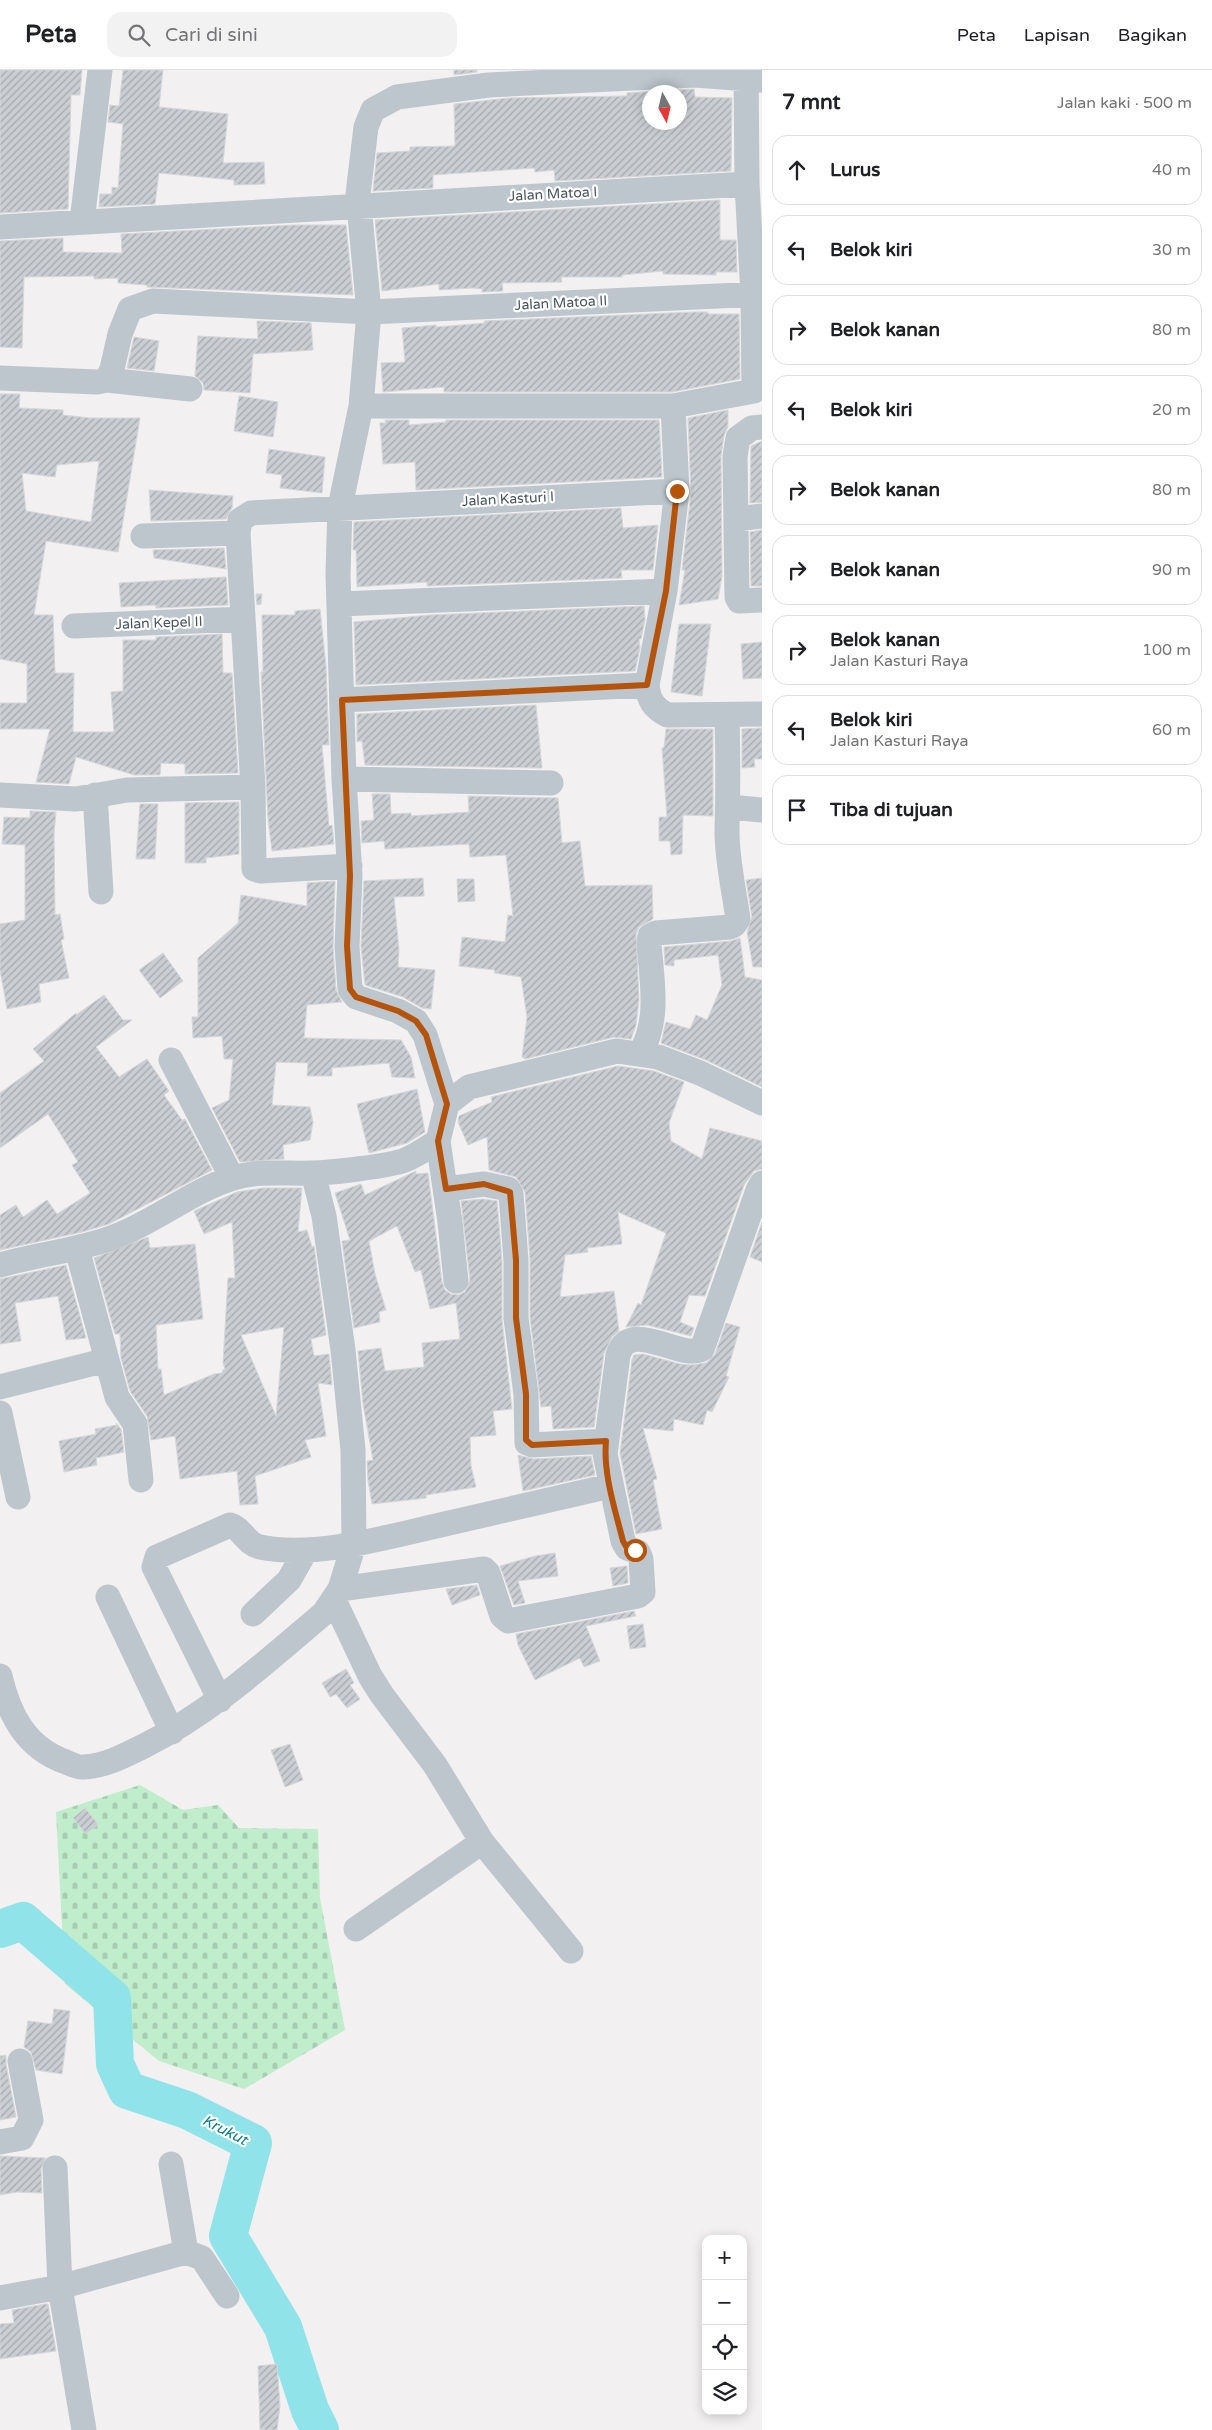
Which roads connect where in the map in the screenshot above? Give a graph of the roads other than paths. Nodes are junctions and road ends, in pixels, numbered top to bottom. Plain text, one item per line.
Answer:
1 (100, 70) edge
2 (752, 76) edge
3 (747, 184) junction
4 (359, 205) junction
5 (82, 222) junction
6 (0, 228) edge
7 (758, 294) edge
8 (369, 312) junction
9 (0, 378) edge
10 (107, 380) junction
11 (190, 389) dead end
12 (361, 406) junction
13 (672, 406) junction
14 (762, 427) edge
15 (677, 491) junction
16 (340, 507) junction
17 (762, 516) edge
18 (737, 520) junction
19 (238, 533) junction
20 (143, 536) dead end
21 (666, 591) junction
22 (762, 600) edge
23 (339, 604) junction
24 (243, 619) junction
25 (74, 626) dead end
26 (647, 685) junction
27 (342, 700) junction
28 (762, 714) edge
29 (727, 715) junction
30 (344, 779) junction
31 (551, 783) dead end
32 (253, 787) junction
33 (0, 795) edge
34 (95, 795) junction
35 (729, 807) junction
36 (762, 810) edge
37 (350, 866) junction
38 (101, 892) dead end
39 (640, 1054) junction
40 (171, 1060) dead end
41 (762, 1103) edge
42 (447, 1104) junction
43 (438, 1141) junction
44 (313, 1174) junction
45 (232, 1178) junction
46 (762, 1183) edge
47 (446, 1189) junction
48 (77, 1249) junction
49 (0, 1265) edge
50 (456, 1281) dead end
51 (107, 1360) junction
52 (0, 1387) edge
53 (0, 1413) edge
54 (606, 1441) junction
55 (142, 1480) dead end
56 (610, 1486) junction
57 (18, 1497) dead end
58 (354, 1544) junction
59 (306, 1550) junction
60 (337, 1595) junction
61 (108, 1597) dead end
62 (253, 1614) dead end
63 (0, 1676) edge
64 (220, 1700) junction
65 (172, 1732) junction
66 (482, 1842) junction
67 (356, 1930) dead end
68 (571, 1952) dead end
69 (20, 2061) dead end
70 (0, 2142) edge
71 (171, 2164) dead end
72 (55, 2168) dead end
73 (186, 2252) junction
74 (60, 2287) junction
75 (227, 2296) dead end
76 (0, 2298) edge
77 (84, 2430) edge

1 - 5 street
2 - 3 street
2 - 4 street
3 - 4 street, Jalan Matoa I
3 - 7 street
4 - 5 street, Jalan Matoa I
4 - 8 street
5 - 6 street, Jalan Matoa I
7 - 8 street, Jalan Matoa II
7 - 13 street
8 - 10 street, Jalan Matoa II
8 - 12 street
9 - 10 street
10 - 11 street
12 - 13 street
12 - 16 street
13 - 15 street
14 - 18 street
15 - 16 street, Jalan Kasturi I
15 - 21 street
16 - 19 street, Jalan Kasturi I
16 - 23 street
17 - 18 street
18 - 22 street
19 - 20 street
19 - 24 street
21 - 23 street
21 - 26 street
23 - 27 street
24 - 25 street, Jalan Kepel II
24 - 32 street
26 - 27 street
26 - 29 street
27 - 30 street
28 - 29 street
29 - 35 street
30 - 31 street
30 - 37 street
32 - 34 street
32 - 37 street
33 - 34 street
34 - 38 street
35 - 36 street
35 - 39 street
37 - 42 street
39 - 41 street
39 - 42 street
40 - 45 street
42 - 43 street
43 - 44 street
43 - 47 street
44 - 45 street
44 - 58 street
45 - 48 street
46 - 54 street
47 - 50 street
47 - 54 street
48 - 49 street
48 - 51 street
51 - 52 street
51 - 55 street
53 - 57 street
54 - 56 street
56 - 58 street
56 - 60 street
58 - 59 street
58 - 60 street
59 - 62 street
59 - 64 street
60 - 64 street
60 - 66 street
61 - 65 street
63 - 65 street
64 - 65 street
66 - 67 street
66 - 68 street
69 - 70 street
71 - 73 street
72 - 74 street
73 - 74 street
73 - 75 street
74 - 76 street
74 - 77 street

